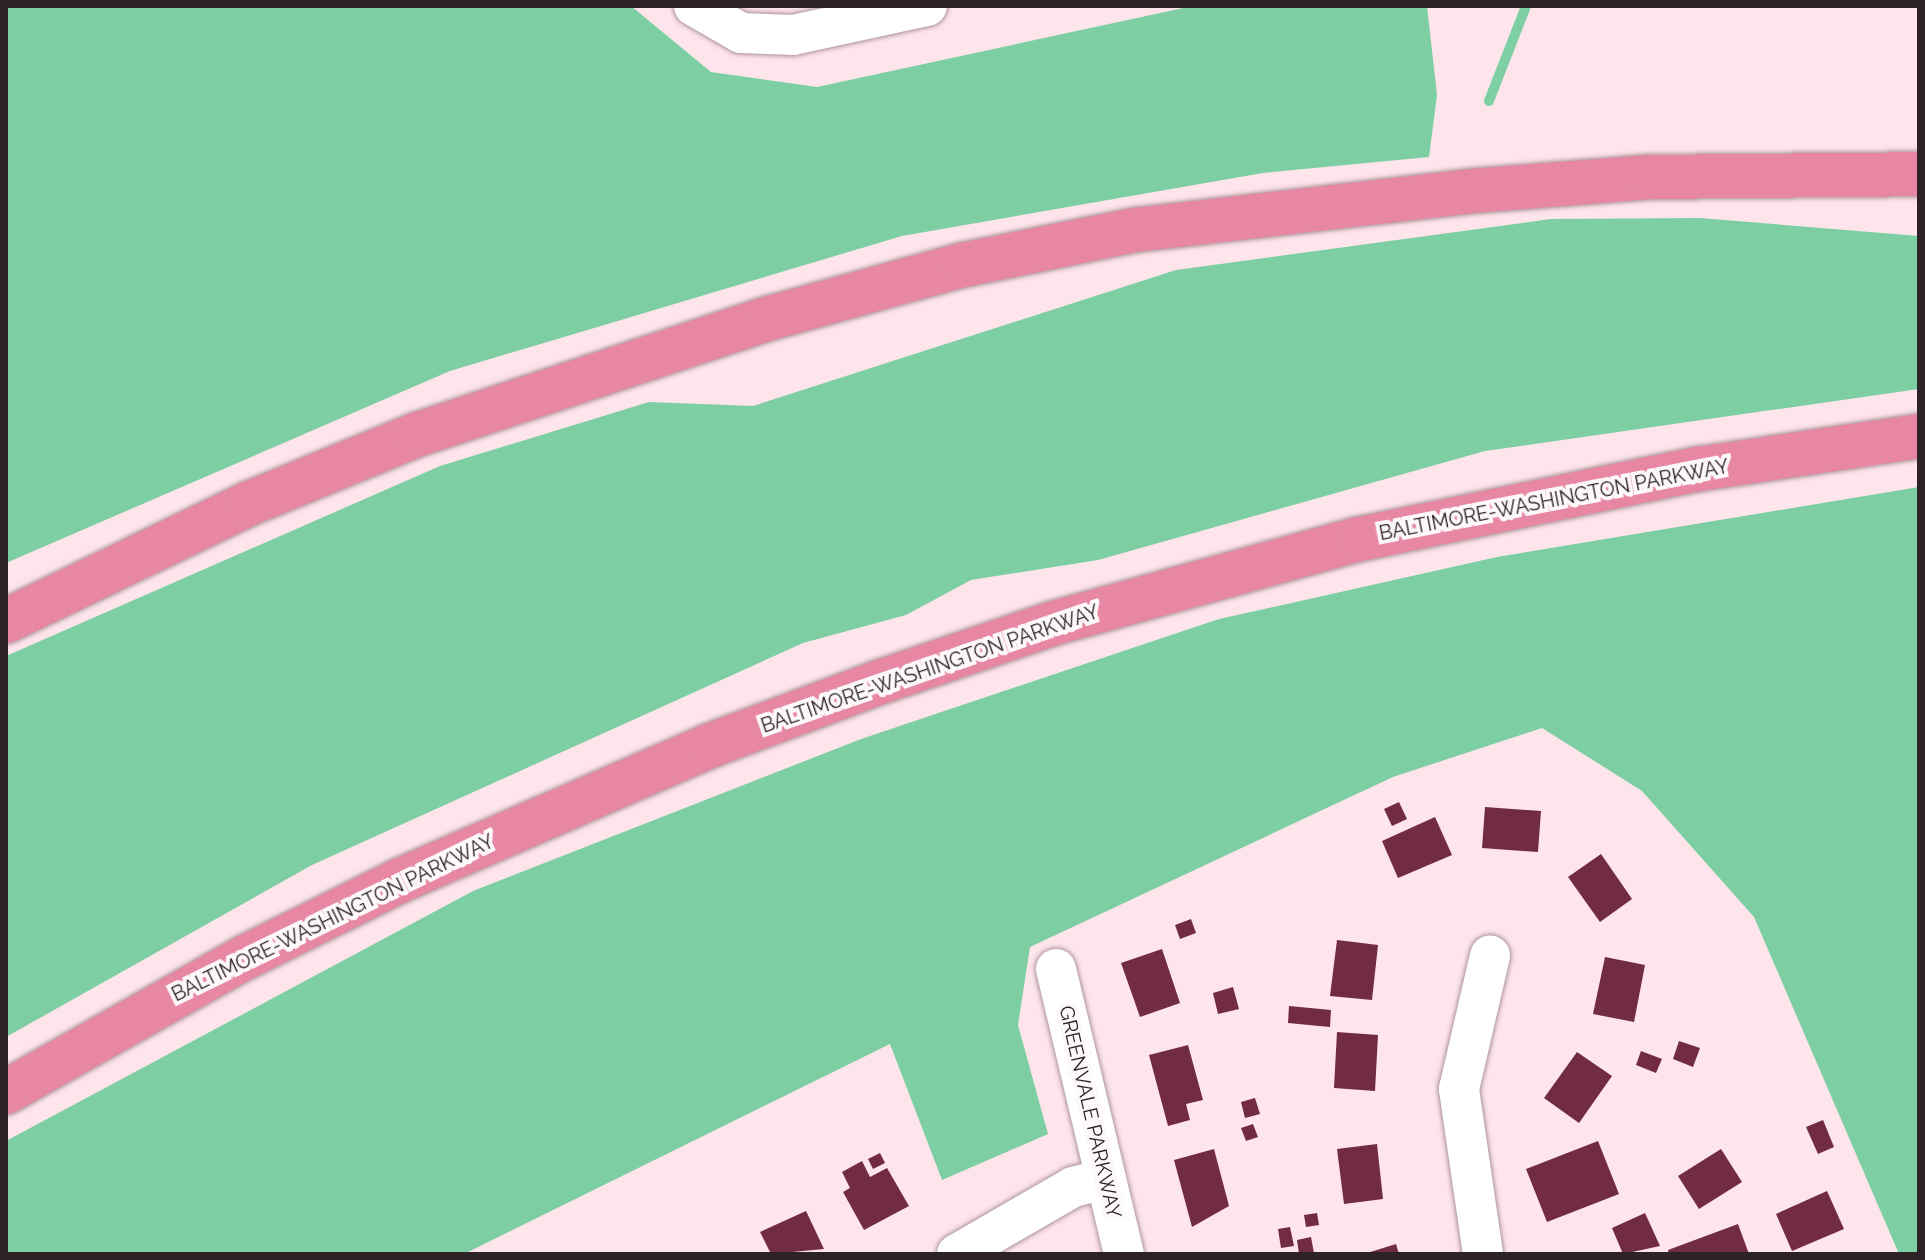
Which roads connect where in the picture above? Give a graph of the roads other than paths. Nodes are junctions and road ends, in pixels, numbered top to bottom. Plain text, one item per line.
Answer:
1 (694, 6) edge
2 (927, 6) edge
3 (1919, 174) edge
4 (1919, 436) edge
5 (6, 621) edge
6 (1490, 956) dead end
7 (1056, 969) dead end
8 (6, 1092) edge
9 (1106, 1179) junction
10 (957, 1254) edge
11 (1124, 1254) edge
12 (1483, 1254) edge

1 - 2 street
3 - 5 highway
4 - 8 highway, BALTIMORE-WASHINGTON PARKWAY
6 - 12 street
7 - 9 street, GREENVALE PARKWAY
9 - 10 street
9 - 11 street, GREENVALE PARKWAY

